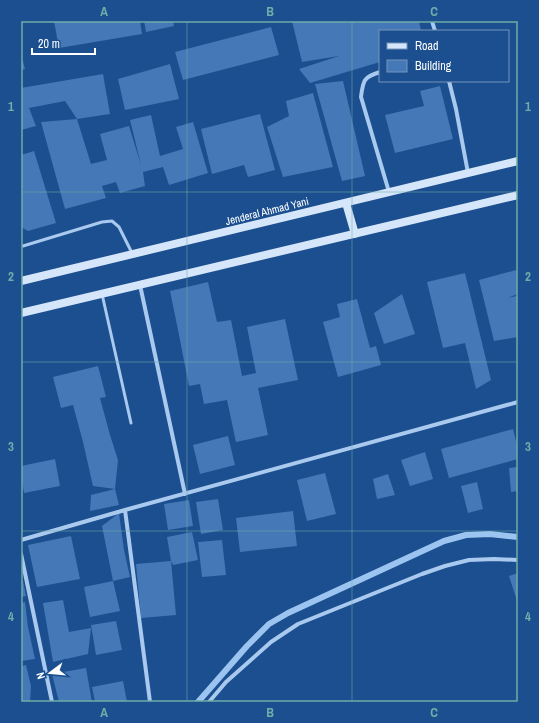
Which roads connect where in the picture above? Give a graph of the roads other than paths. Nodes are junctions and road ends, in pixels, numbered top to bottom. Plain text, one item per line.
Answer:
1 (379, 72) edge
2 (449, 82) edge
3 (518, 161) edge
4 (468, 173) junction
5 (389, 192) junction
6 (518, 195) edge
7 (346, 203) junction
8 (355, 234) junction
9 (23, 246) dead end
10 (132, 254) junction
11 (21, 282) edge
12 (140, 285) junction
13 (102, 294) junction
14 (21, 313) edge
15 (518, 402) edge
16 (131, 423) dead end
17 (185, 494) junction
18 (125, 510) junction
19 (21, 540) edge
20 (21, 554) edge
21 (518, 560) edge
22 (52, 702) edge
23 (150, 702) edge
24 (209, 702) edge

1 - 5 street
2 - 4 street
3 - 4 main road, Jenderal Ahmad Yani
4 - 5 main road, Jenderal Ahmad Yani
5 - 7 main road, Jenderal Ahmad Yani
6 - 8 main road
7 - 8 main road
7 - 10 main road, Jenderal Ahmad Yani
8 - 12 main road
9 - 10 lane
10 - 11 main road, Jenderal Ahmad Yani
12 - 13 main road
12 - 17 street
13 - 14 main road
13 - 16 lane
15 - 17 street
17 - 18 street
18 - 19 street
18 - 23 street
20 - 22 street
21 - 24 street

